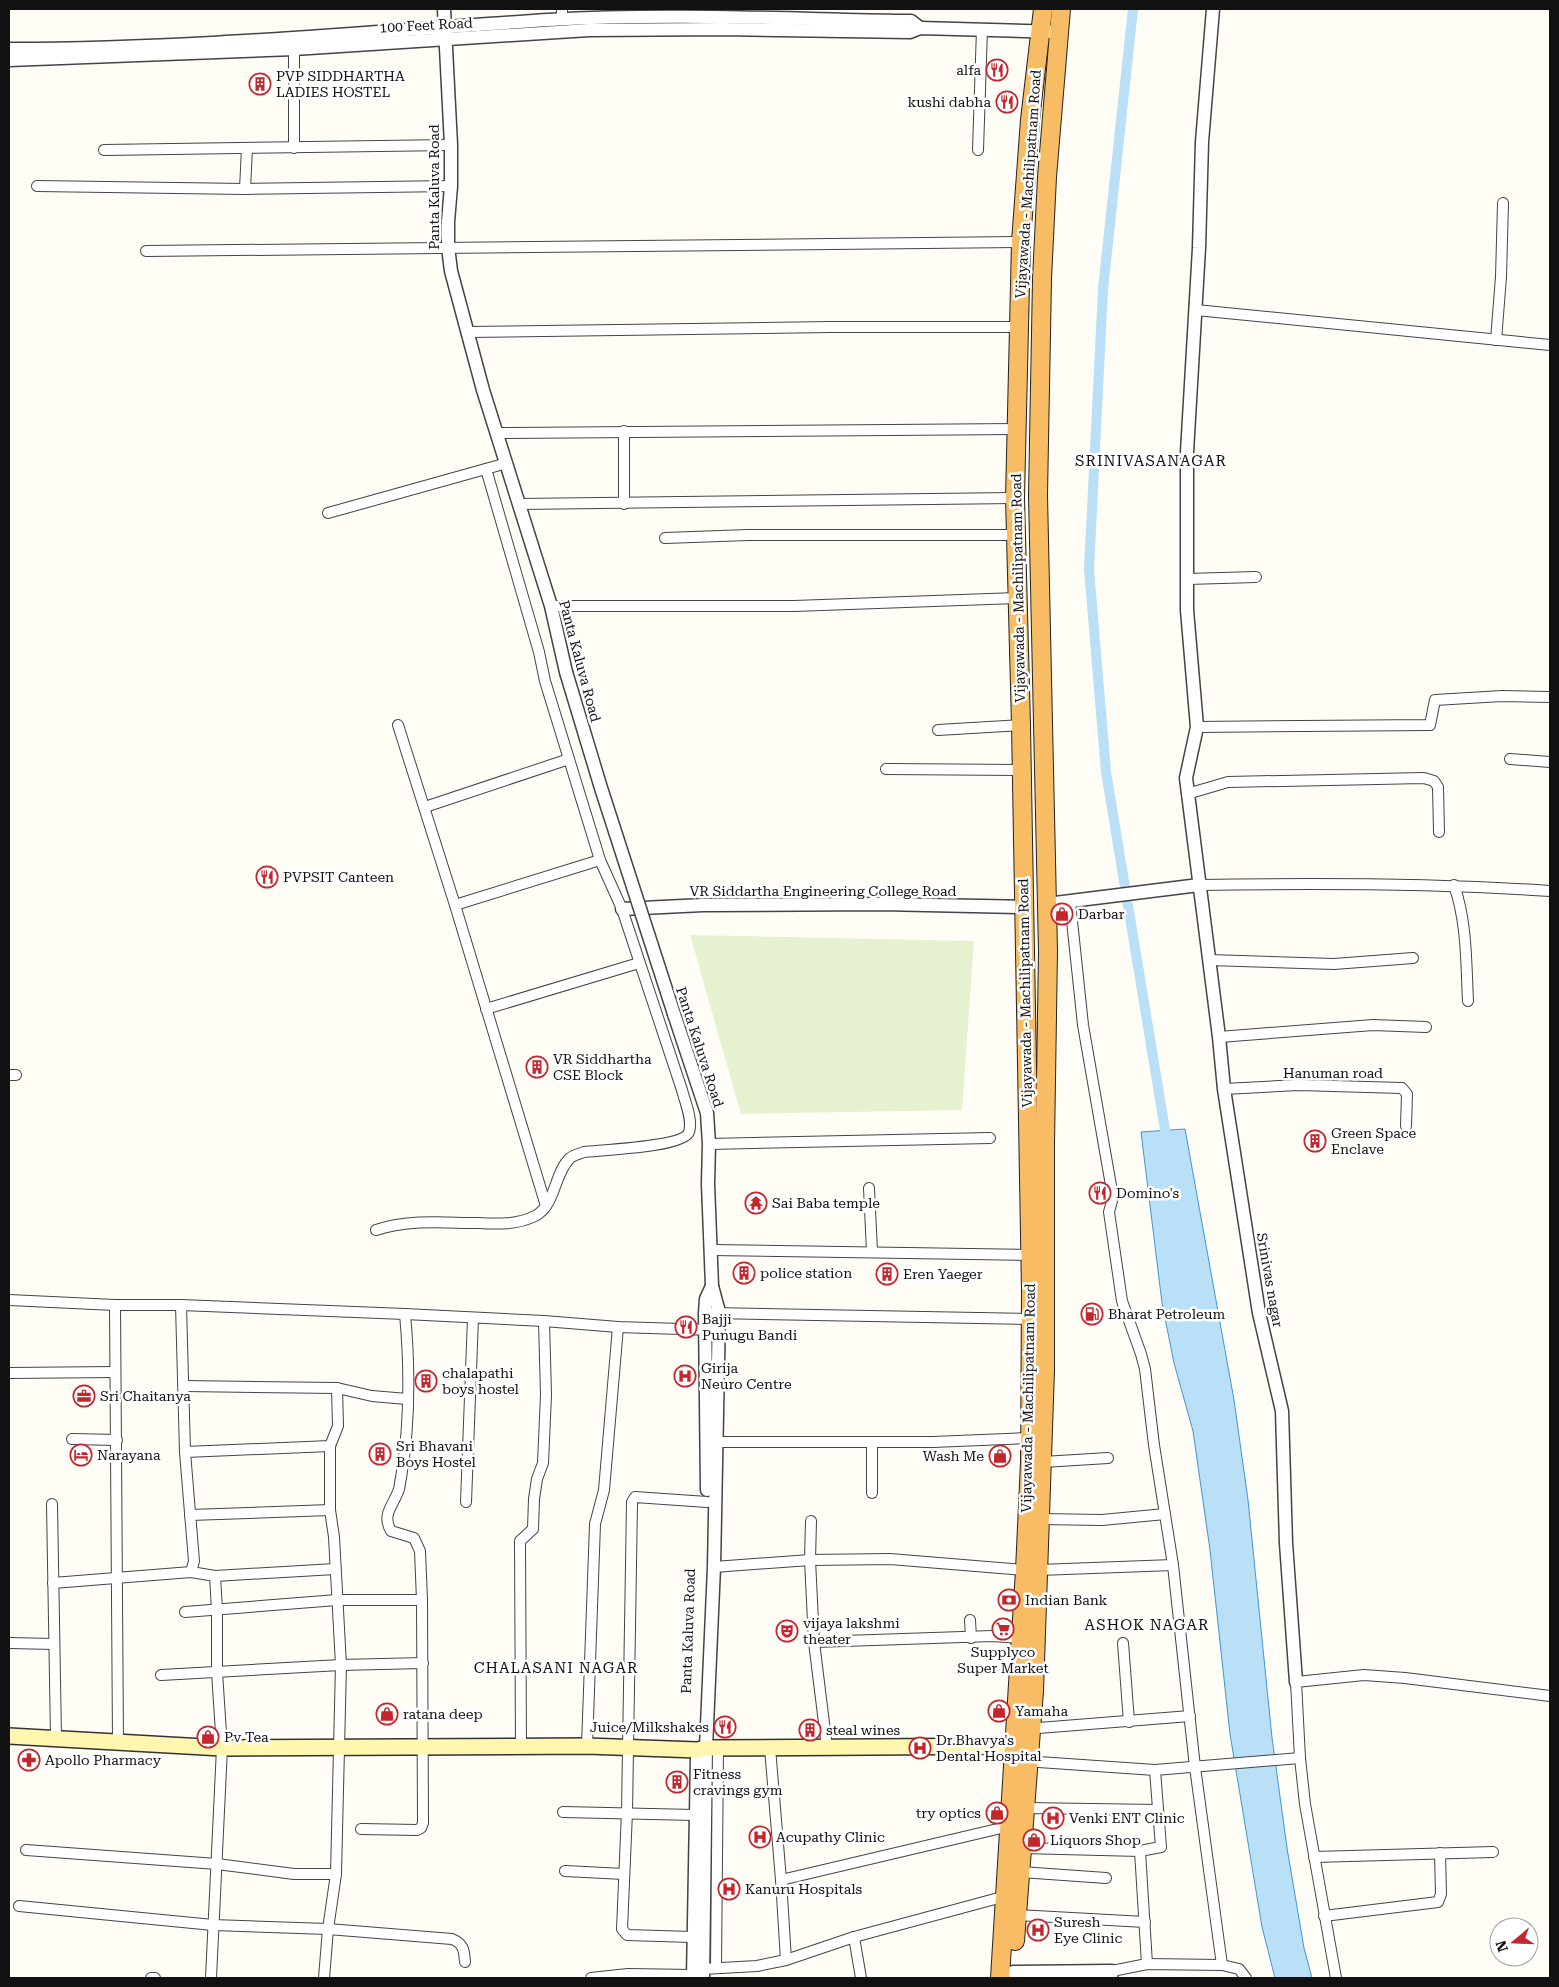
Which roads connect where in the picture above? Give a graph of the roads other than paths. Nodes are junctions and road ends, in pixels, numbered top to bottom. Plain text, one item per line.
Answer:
1 (444, 9) edge
2 (1043, 9) edge
3 (1061, 9) edge
4 (1069, 9) edge
5 (1213, 9) edge
6 (693, 13) edge
7 (562, 14) edge
8 (920, 28) junction
9 (982, 29) junction
10 (1041, 31) junction
11 (1059, 32) junction
12 (444, 33) junction
13 (9, 49) edge
14 (294, 49) junction
15 (9, 60) edge
16 (1030, 120) junction
17 (1051, 124) junction
18 (451, 145) junction
19 (247, 148) junction
20 (294, 148) junction
21 (104, 150) dead end
22 (978, 150) dead end
23 (37, 186) dead end
24 (451, 186) junction
25 (245, 189) junction
26 (1503, 203) dead end
27 (1021, 242) junction
28 (448, 247) junction
29 (146, 251) dead end
30 (1196, 310) junction
31 (1019, 327) junction
32 (468, 332) junction
33 (1496, 340) junction
34 (1550, 345) edge
35 (1017, 429) junction
36 (624, 431) junction
37 (498, 432) junction
38 (506, 463) junction
39 (486, 469) junction
40 (1015, 498) junction
41 (518, 504) junction
42 (624, 504) junction
43 (328, 513) dead end
44 (1015, 535) junction
45 (665, 538) dead end
46 (1256, 577) dead end
47 (1187, 579) junction
48 (1017, 598) junction
49 (550, 606) junction
50 (1550, 697) edge
51 (398, 724) dead end
52 (1021, 726) junction
53 (1197, 727) junction
54 (938, 730) dead end
55 (568, 759) junction
56 (1510, 759) dead end
57 (1550, 762) edge
58 (886, 769) dead end
59 (1022, 770) junction
60 (1187, 794) junction
61 (425, 807) junction
62 (1438, 832) dead end
63 (600, 860) junction
64 (1199, 884) junction
65 (1454, 885) junction
66 (1550, 891) edge
67 (1070, 902) junction
68 (1046, 904) junction
69 (455, 905) junction
70 (1024, 907) junction
71 (622, 909) junction
72 (1413, 958) dead end
73 (1210, 960) junction
74 (639, 963) junction
75 (1468, 1001) dead end
76 (486, 1009) junction
77 (1426, 1027) dead end
78 (1219, 1037) junction
79 (1224, 1089) junction
80 (1406, 1126) dead end
81 (990, 1138) dead end
82 (709, 1144) junction
83 (869, 1188) dead end
84 (546, 1206) junction
85 (376, 1230) dead end
86 (711, 1250) junction
87 (872, 1251) junction
88 (1029, 1255) junction
89 (712, 1286) junction
90 (9, 1300) edge
91 (116, 1304) junction
92 (181, 1304) junction
93 (719, 1312) junction
94 (705, 1313) junction
95 (405, 1314) junction
96 (473, 1318) junction
97 (1031, 1319) junction
98 (544, 1321) junction
99 (618, 1327) junction
100 (705, 1330) junction
101 (719, 1331) junction
102 (115, 1372) junction
103 (9, 1373) edge
104 (184, 1386) junction
105 (337, 1388) junction
106 (407, 1399) junction
107 (1030, 1438) junction
108 (72, 1439) dead end
109 (117, 1440) junction
110 (717, 1442) junction
111 (872, 1442) junction
112 (330, 1446) junction
113 (185, 1452) junction
114 (1108, 1458) dead end
115 (1043, 1462) junction
116 (872, 1493) dead end
117 (466, 1502) dead end
118 (706, 1502) junction
119 (52, 1504) dead end
120 (330, 1510) junction
121 (1165, 1514) junction
122 (190, 1515) junction
123 (1041, 1519) junction
124 (811, 1521) dead end
125 (810, 1560) junction
126 (1173, 1565) junction
127 (714, 1567) junction
128 (335, 1569) junction
129 (1032, 1570) junction
130 (191, 1572) junction
131 (215, 1576) junction
132 (116, 1579) junction
133 (53, 1583) junction
134 (337, 1600) junction
135 (422, 1600) junction
136 (217, 1610) junction
137 (185, 1612) dead end
138 (970, 1620) dead end
139 (971, 1638) junction
140 (1021, 1638) junction
141 (814, 1642) junction
142 (9, 1643) edge
143 (1123, 1643) dead end
144 (54, 1644) junction
145 (423, 1663) junction
146 (341, 1665) junction
147 (217, 1672) junction
148 (162, 1675) dead end
149 (1296, 1682) junction
150 (1550, 1696) edge
151 (1190, 1716) junction
152 (1129, 1722) junction
153 (9, 1736) edge
154 (56, 1738) junction
155 (118, 1742) junction
156 (1022, 1745) junction
157 (424, 1746) junction
158 (521, 1746) junction
159 (587, 1746) junction
160 (627, 1746) junction
161 (338, 1747) junction
162 (827, 1747) junction
163 (222, 1748) junction
164 (770, 1748) junction
165 (707, 1749) junction
166 (1300, 1758) junction
167 (1195, 1767) junction
168 (1155, 1770) junction
169 (1025, 1808) junction
170 (1158, 1810) junction
171 (564, 1812) dead end
172 (627, 1812) junction
173 (695, 1814) junction
174 (1010, 1826) junction
175 (361, 1829) dead end
176 (1022, 1848) junction
177 (26, 1850) dead end
178 (1140, 1851) junction
179 (1493, 1852) dead end
180 (1440, 1853) junction
181 (1314, 1857) junction
182 (217, 1864) junction
183 (565, 1871) dead end
184 (1021, 1872) junction
185 (336, 1874) junction
186 (624, 1874) junction
187 (1106, 1878) dead end
188 (781, 1880) junction
189 (1006, 1896) junction
190 (18, 1906) dead end
191 (1017, 1915) junction
192 (1324, 1916) junction
193 (1145, 1922) junction
194 (213, 1925) junction
195 (328, 1929) junction
196 (692, 1937) junction
197 (854, 1937) junction
198 (786, 1960) junction
199 (465, 1962) dead end
200 (1148, 1964) junction
201 (1222, 1966) junction
202 (701, 1974) edge
203 (1112, 1975) edge
204 (1008, 1976) edge
205 (211, 1978) edge
206 (324, 1978) edge
207 (591, 1978) edge
208 (861, 1978) edge
209 (1246, 1978) edge
210 (1336, 1978) edge

1 - 12 street, Panta Kaluva Road
2 - 10 highway, Vijayawada - Machilipatnam Road
3 - 11 highway, Vijayawada - Machilipatnam Road
4 - 11 main road
5 - 30 street, Srinivas nagar
6 - 7 street, 100 Feet Road
6 - 8 street, 100 Feet Road
7 - 12 street, 100 Feet Road
8 - 9 street
8 - 12 street, 100 Feet Road
9 - 10 street
9 - 22 street
10 - 11 street
10 - 16 highway, Vijayawada - Machilipatnam Road
11 - 17 highway, Vijayawada - Machilipatnam Road
12 - 13 street, 100 Feet Road
12 - 14 street, 100 Feet Road
12 - 18 street, Panta Kaluva Road
14 - 15 street, 100 Feet Road
14 - 20 street
16 - 17 highway
16 - 27 highway, Vijayawada - Machilipatnam Road
17 - 68 highway, Vijayawada - Machilipatnam Road
18 - 20 street
18 - 24 street, Panta Kaluva Road
19 - 20 street
19 - 21 street
19 - 25 street
23 - 25 street
24 - 25 street
24 - 28 street, Panta Kaluva Road
26 - 33 street
27 - 28 street
27 - 31 highway, Vijayawada - Machilipatnam Road
28 - 29 street
28 - 32 street, Panta Kaluva Road
30 - 33 street
30 - 47 street, Srinivas nagar
31 - 32 street
31 - 35 highway, Vijayawada - Machilipatnam Road
32 - 37 street, Panta Kaluva Road
33 - 34 street
35 - 36 street
35 - 40 highway, Vijayawada - Machilipatnam Road
36 - 37 street
36 - 42 street
37 - 38 street, Panta Kaluva Road
38 - 39 street
38 - 41 street, Panta Kaluva Road
39 - 43 street
39 - 55 street
40 - 42 street
40 - 44 highway, Vijayawada - Machilipatnam Road
41 - 42 street
41 - 49 street, Panta Kaluva Road
44 - 45 street
44 - 48 highway, Vijayawada - Machilipatnam Road
46 - 47 street
47 - 53 street, Srinivas nagar
48 - 49 street
48 - 52 highway, Vijayawada - Machilipatnam Road
49 - 82 street, Panta Kaluva Road, bridge
50 - 53 street
51 - 61 street
52 - 54 street
52 - 59 highway, Vijayawada - Machilipatnam Road
53 - 60 street, Srinivas nagar
55 - 61 street
55 - 63 street
56 - 57 street
58 - 59 street
59 - 70 highway, Vijayawada - Machilipatnam Road
60 - 62 street
60 - 64 street, Srinivas nagar
61 - 69 street
63 - 69 street
63 - 71 street
64 - 65 street
64 - 67 street
64 - 73 street, Srinivas nagar
65 - 66 street
65 - 75 street
67 - 68 street
67 - 121 street
68 - 115 highway, Vijayawada - Machilipatnam Road
69 - 76 street
70 - 71 street, VR Siddartha Engineering College Road
70 - 88 highway, Vijayawada - Machilipatnam Road
71 - 74 street
72 - 73 street
73 - 78 street, Srinivas nagar
74 - 76 street
74 - 84 street
76 - 84 street
77 - 78 street
78 - 79 street, Srinivas nagar
79 - 80 street, Hanuman road
79 - 149 street, Srinivas nagar
81 - 82 street
82 - 86 street, Panta Kaluva Road
83 - 87 street
84 - 85 street
86 - 87 street
86 - 89 street, Panta Kaluva Road
87 - 88 street
88 - 97 highway, Vijayawada - Machilipatnam Road
89 - 93 street, Panta Kaluva Road
89 - 94 street, Panta Kaluva Road
90 - 91 street
91 - 92 street
91 - 102 street
92 - 95 street
92 - 104 street
93 - 94 street
93 - 97 street
93 - 101 street, Panta Kaluva Road
94 - 100 street, Panta Kaluva Road
95 - 96 street
95 - 106 street
96 - 98 street
96 - 117 street
97 - 107 highway, Vijayawada - Machilipatnam Road
98 - 99 street
98 - 158 street
99 - 100 street
99 - 159 street
100 - 101 street
100 - 118 street, Panta Kaluva Road
101 - 110 street, Panta Kaluva Road
102 - 103 street
102 - 109 street
104 - 105 street
104 - 113 street
105 - 106 street
105 - 112 street
106 - 135 street
107 - 111 street
107 - 129 highway, Vijayawada - Machilipatnam Road
108 - 109 street
109 - 132 street
110 - 111 street
110 - 127 street, Panta Kaluva Road
111 - 116 street
112 - 113 street
112 - 120 street
113 - 122 street
114 - 115 street
115 - 123 highway, Vijayawada - Machilipatnam Road
118 - 160 street
118 - 165 street, Panta Kaluva Road
119 - 133 street
120 - 122 street
120 - 128 street
121 - 123 street
121 - 126 street
122 - 130 street
123 - 129 highway, Vijayawada - Machilipatnam Road
124 - 125 street
125 - 127 street
125 - 129 street
125 - 141 street
126 - 129 street
126 - 151 street
127 - 165 street, Panta Kaluva Road
128 - 131 street
128 - 134 street
129 - 140 highway, Vijayawada - Machilipatnam Road
129 - 156 highway, Vijayawada - Machilipatnam Road
130 - 131 street
130 - 132 street
131 - 136 street
132 - 133 street
132 - 155 street
133 - 144 street
134 - 135 street
134 - 136 street
134 - 146 street
135 - 145 street
136 - 137 street
136 - 147 street
138 - 139 street
139 - 140 street
139 - 141 street
140 - 156 highway, Vijayawada - Machilipatnam Road
141 - 162 street
142 - 144 street
143 - 152 street
144 - 154 street
145 - 146 street
145 - 157 street
146 - 147 street
146 - 161 street
147 - 148 street
147 - 163 street
149 - 150 street
149 - 166 street
151 - 152 street
151 - 167 street
152 - 156 street
153 - 154 main road
154 - 155 main road
155 - 163 main road
156 - 162 main road
156 - 168 street
156 - 169 highway, Vijayawada - Machilipatnam Road
156 - 174 highway, Vijayawada - Machilipatnam Road
157 - 158 main road
157 - 161 main road
157 - 175 street
158 - 159 main road
159 - 160 main road
160 - 165 main road
160 - 172 street
161 - 163 main road
161 - 185 street
162 - 164 main road
163 - 182 street
164 - 165 main road
164 - 188 street
165 - 173 street, Panta Kaluva Road
165 - 202 street, Panta Kaluva Road
166 - 167 street
166 - 181 street
167 - 168 street
167 - 201 street
168 - 170 street
169 - 170 street
169 - 176 highway, Vijayawada - Machilipatnam Road
170 - 178 street
171 - 172 street
172 - 173 street
172 - 186 street
173 - 196 street, Panta Kaluva Road
174 - 188 street
174 - 189 highway, Vijayawada - Machilipatnam Road
176 - 178 street
176 - 184 highway, Vijayawada - Machilipatnam Road
177 - 182 street
178 - 193 street
179 - 180 street
180 - 181 street
180 - 192 street
181 - 192 street
182 - 185 street
182 - 194 street
183 - 186 street
184 - 187 street
184 - 191 highway, Vijayawada - Machilipatnam Road
185 - 195 street
186 - 196 street
188 - 198 street
189 - 197 street
189 - 204 highway, Vijayawada - Machilipatnam Road
190 - 194 street
191 - 193 street
191 - 204 highway, Vijayawada - Machilipatnam Road
192 - 210 street
193 - 200 street
194 - 195 street
194 - 205 street
195 - 199 street
195 - 206 street
196 - 202 street, Panta Kaluva Road
197 - 198 street
197 - 208 street
198 - 202 street
200 - 201 street
200 - 203 street
201 - 209 street
202 - 207 street
203 - 204 street

